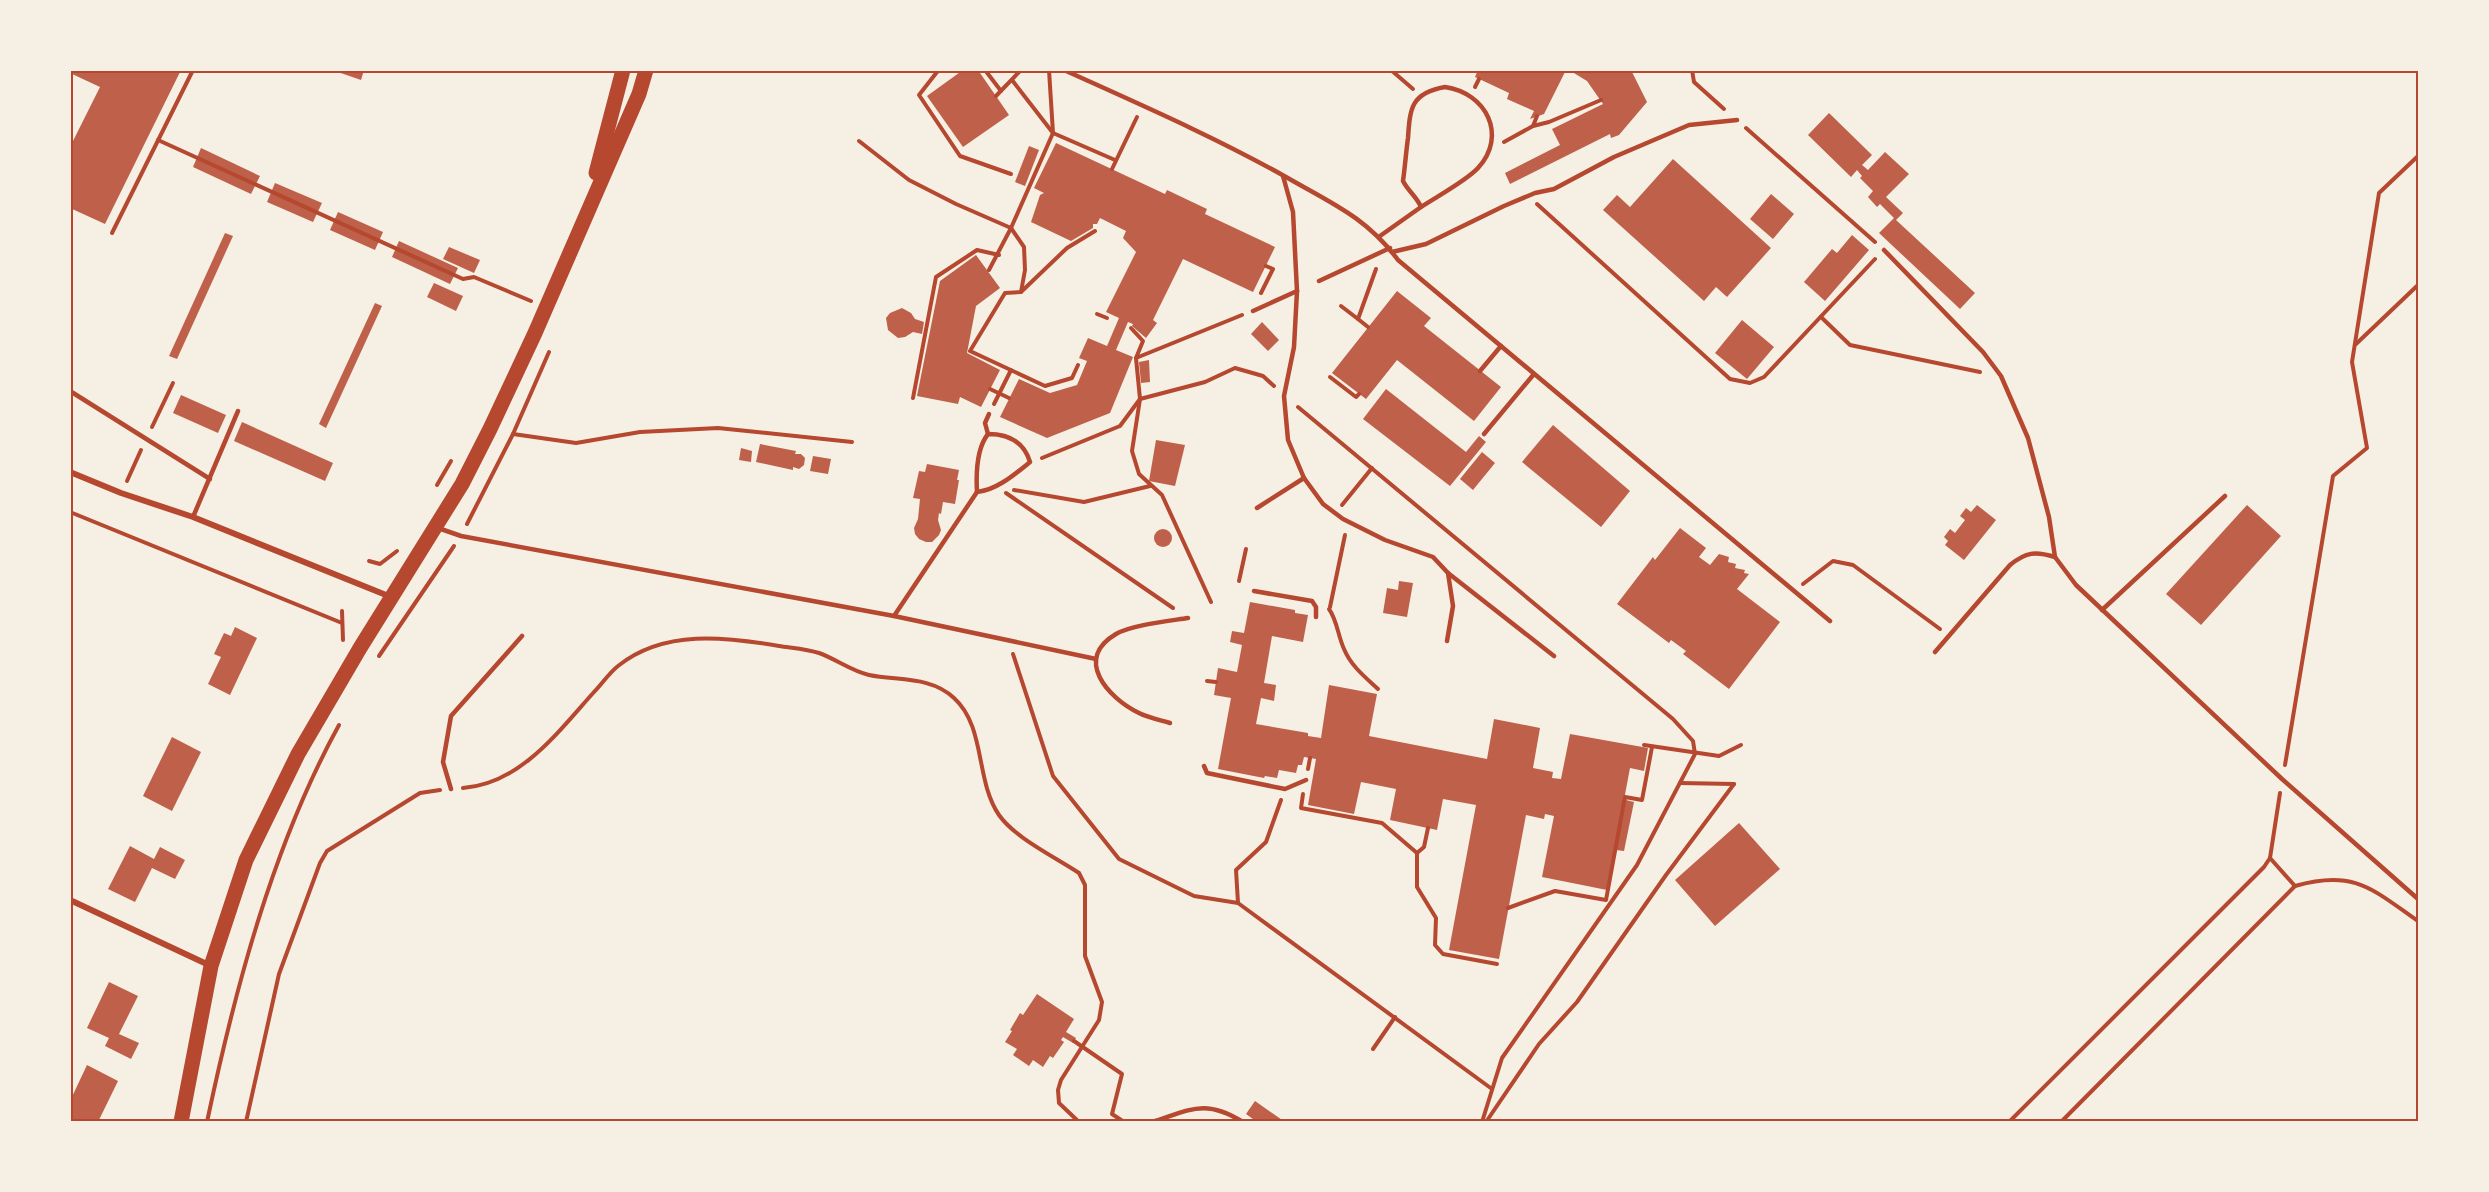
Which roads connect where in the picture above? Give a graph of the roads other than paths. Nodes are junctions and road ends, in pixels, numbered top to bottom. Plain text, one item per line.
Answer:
1 (623, 70) edge
2 (646, 70) edge
3 (1064, 70) edge
4 (1737, 120) road end
5 (1283, 176) junction
6 (1421, 207) junction
7 (584, 217) junction
8 (1380, 236) junction
9 (1391, 250) junction
10 (1884, 250) road end
11 (1319, 281) dead end
12 (1297, 291) junction
13 (1252, 311) road end
14 (1501, 346) junction
15 (1480, 371) dead end
16 (1534, 374) junction
17 (70, 391) edge
18 (238, 411) dead end
19 (989, 414) road end
20 (988, 434) junction
21 (1484, 434) dead end
22 (70, 472) edge
23 (1304, 478) junction
24 (210, 479) junction
25 (977, 492) junction
26 (2225, 496) dead end
27 (1257, 508) dead end
28 (193, 518) junction
29 (436, 527) junction
30 (2055, 556) junction
31 (1448, 573) junction
32 (1254, 591) dead end
33 (392, 597) junction
34 (2102, 610) junction
35 (894, 616) junction
36 (1316, 617) dead end
37 (1188, 618) road end
38 (1830, 621) dead end
39 (522, 636) dead end
40 (1447, 641) dead end
41 (1935, 652) dead end
42 (1554, 656) dead end
43 (1096, 659) junction
44 (1170, 723) dead end
45 (1204, 766) dead end
46 (1306, 780) road end
47 (452, 789) road end
48 (2418, 899) edge
49 (70, 900) edge
50 (211, 966) junction
51 (181, 1122) edge
52 (1152, 1122) edge
53 (1243, 1122) edge

1 - 7 main road
2 - 7 main road
3 - 5 lane
4 - 9 lane
5 - 8 lane
5 - 12 lane
6 - 6 lane
6 - 8 lane
7 - 29 main road
8 - 9 lane
9 - 11 lane
9 - 14 lane
10 - 30 lane
12 - 13 lane
12 - 23 lane
14 - 15 lane
14 - 16 lane
16 - 21 lane
16 - 38 lane
17 - 24 lane
18 - 24 lane
19 - 20 lane
20 - 25 lane
20 - 25 lane
22 - 28 street
23 - 27 lane
23 - 31 lane
24 - 28 lane
25 - 35 lane
26 - 34 lane
28 - 33 street
29 - 33 main road
29 - 35 lane
30 - 34 lane
30 - 41 lane
31 - 40 lane
31 - 42 lane
32 - 36 lane
33 - 50 main road
34 - 48 lane
35 - 43 lane
37 - 43 lane
39 - 47 lane
43 - 44 lane
45 - 46 lane
49 - 50 street
50 - 51 main road
52 - 53 lane

